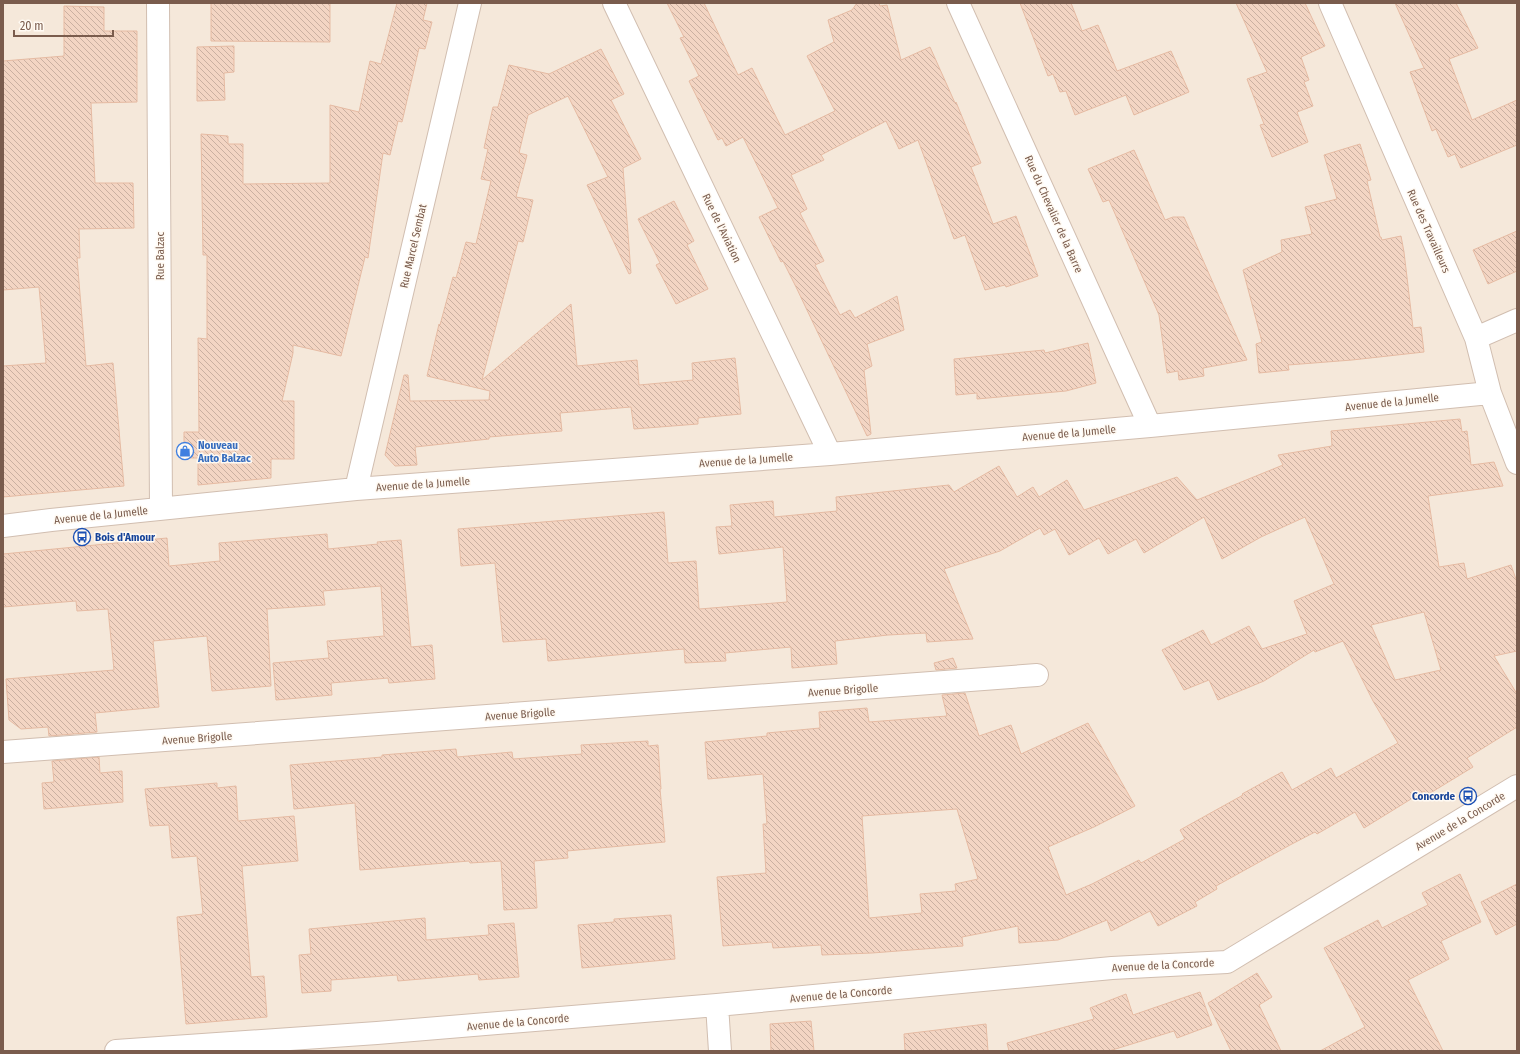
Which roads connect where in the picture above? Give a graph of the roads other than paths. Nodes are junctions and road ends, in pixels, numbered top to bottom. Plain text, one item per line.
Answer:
1 (158, 3) edge
2 (470, 3) edge
3 (614, 3) edge
4 (958, 3) edge
5 (1330, 3) edge
6 (1517, 320) edge
7 (1476, 338) junction
8 (1490, 393) junction
9 (1150, 426) junction
10 (830, 454) junction
11 (1517, 463) edge
12 (356, 489) junction
13 (161, 508) junction
14 (3, 526) edge
15 (1037, 675) dead end
16 (3, 752) edge
17 (1517, 786) edge
18 (717, 1005) junction
19 (377, 1042) edge
20 (116, 1051) edge
21 (720, 1051) edge

1 - 13 street, Rue Balzac
2 - 12 street, Rue Marcel Sembat
3 - 10 street, Rue de l'Aviation
4 - 9 street, Rue du Chevalier de la Barre
5 - 7 street, Rue des Travailleurs
6 - 7 street
7 - 8 street, Rue des Travailleurs
8 - 9 street, Avenue de la Jumelle
8 - 11 street, Rue des Travailleurs
9 - 10 street, Avenue de la Jumelle
10 - 12 street, Avenue de la Jumelle
12 - 13 street, Avenue de la Jumelle
13 - 14 street, Avenue de la Jumelle
15 - 16 street, Avenue Brigolle
17 - 18 street, Avenue de la Concorde
18 - 19 street, Avenue de la Concorde
18 - 21 street
19 - 20 street, Avenue de la Concorde

